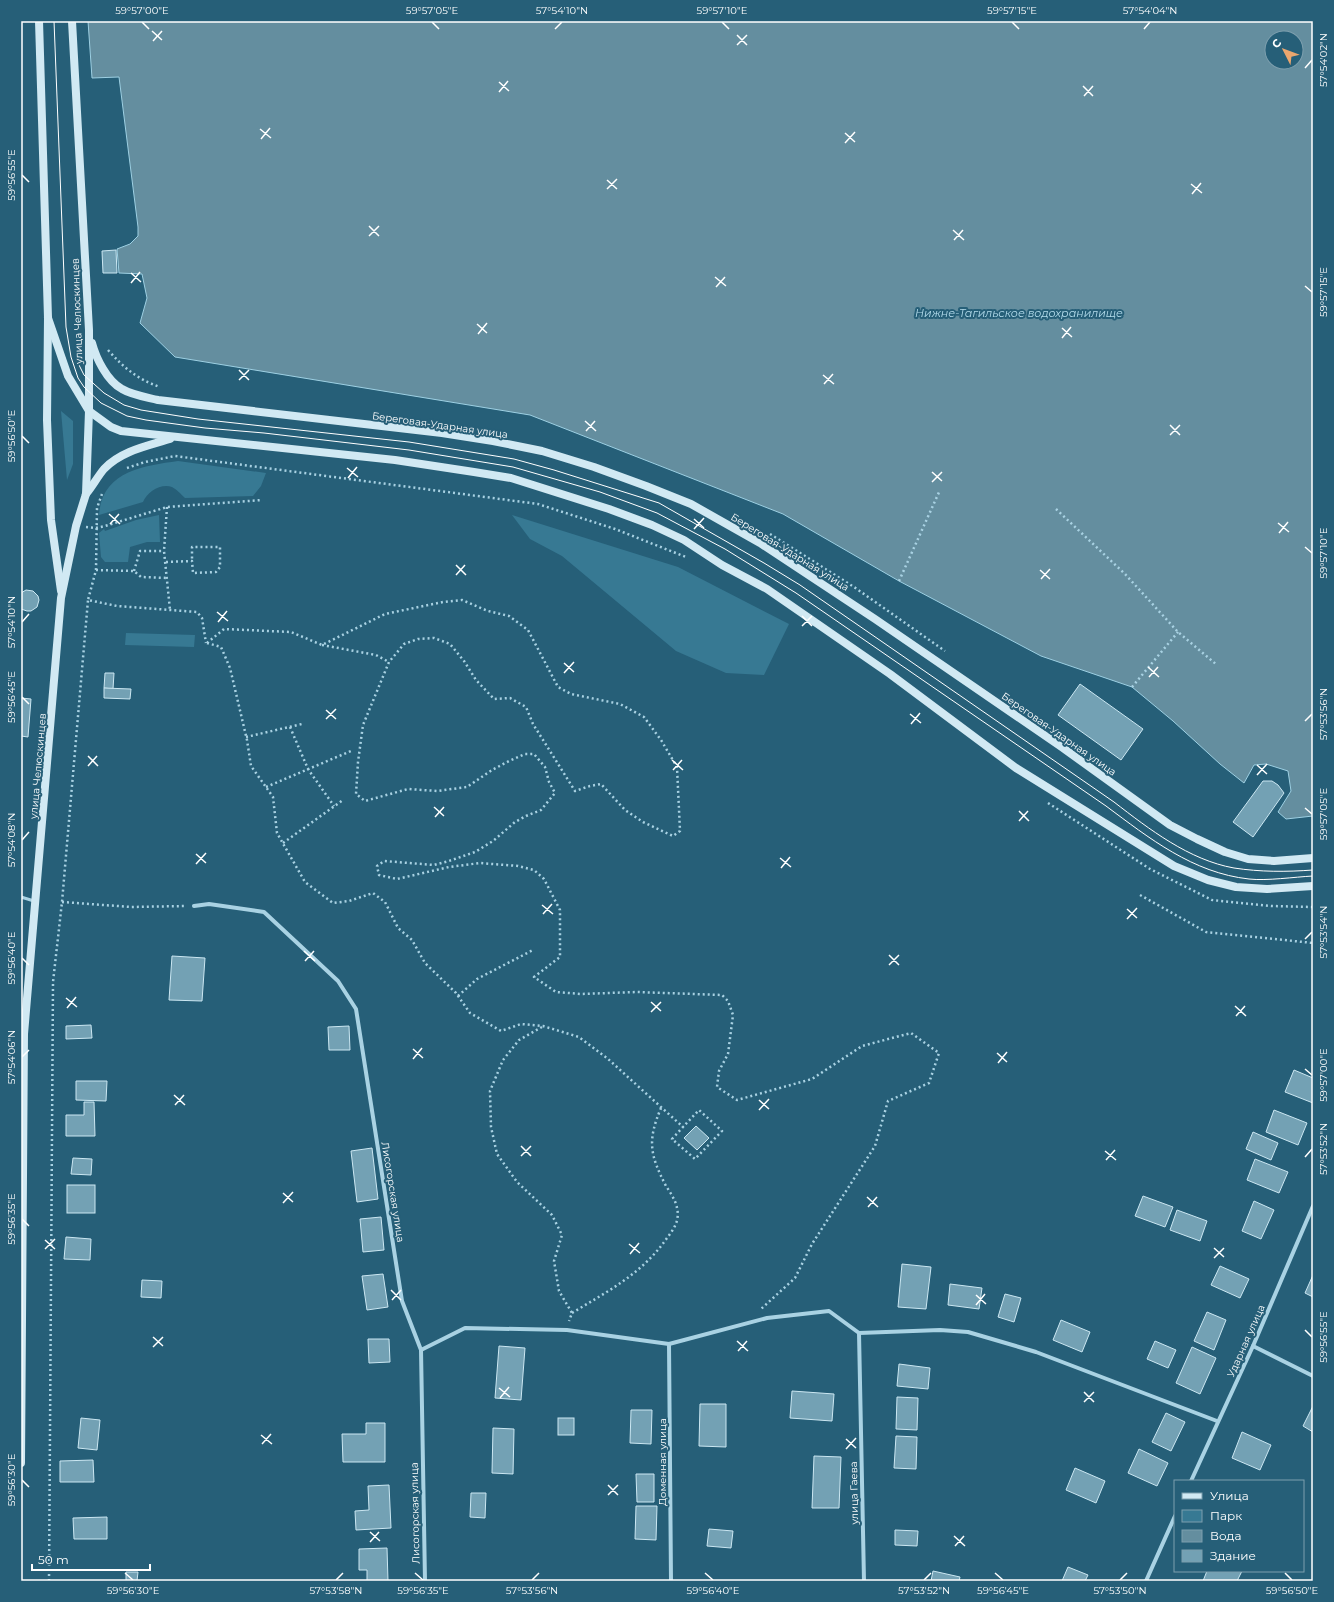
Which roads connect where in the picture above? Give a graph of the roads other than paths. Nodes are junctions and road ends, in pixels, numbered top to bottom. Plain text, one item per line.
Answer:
1 (39, 21) edge
2 (72, 21) edge
3 (48, 318) junction
4 (89, 330) junction
5 (89, 411) junction
6 (174, 438) junction
7 (86, 494) junction
8 (62, 598) junction
9 (1313, 858) edge
10 (1313, 886) edge
11 (21, 897) edge
12 (36, 901) junction
13 (194, 906) road end
14 (23, 1034) edge
15 (1313, 1206) edge
16 (859, 1333) junction
17 (669, 1344) junction
18 (1253, 1346) junction
19 (421, 1350) junction
20 (1313, 1376) edge
21 (1217, 1421) junction
22 (21, 1463) edge
23 (1191, 1480) edge
24 (1174, 1518) edge
25 (425, 1581) edge
26 (670, 1581) edge
27 (864, 1581) edge
28 (1146, 1581) edge

1 - 3 main road, улица Челюскинцев
2 - 4 main road, улица Челюскинцев
3 - 5 main road
3 - 8 main road, улица Челюскинцев
4 - 5 main road, улица Челюскинцев
4 - 9 main road, Береговая-Ударная улица
5 - 6 main road
5 - 7 main road, улица Челюскинцев
6 - 7 main road
6 - 10 main road
7 - 8 main road, улица Челюскинцев
8 - 12 main road, улица Челюскинцев
11 - 12 lane
12 - 14 main road, улица Челюскинцев
13 - 19 street, Лисогорская улица
14 - 22 main road, улица Челюскинцев
15 - 18 street, Ударная улица
16 - 17 street
16 - 21 street
16 - 27 street, улица Гаева
17 - 19 street
17 - 26 street, Доменная улица
18 - 20 street
18 - 21 street, Ударная улица
19 - 25 street, Лисогорская улица
21 - 23 street, Ударная улица
24 - 28 street

